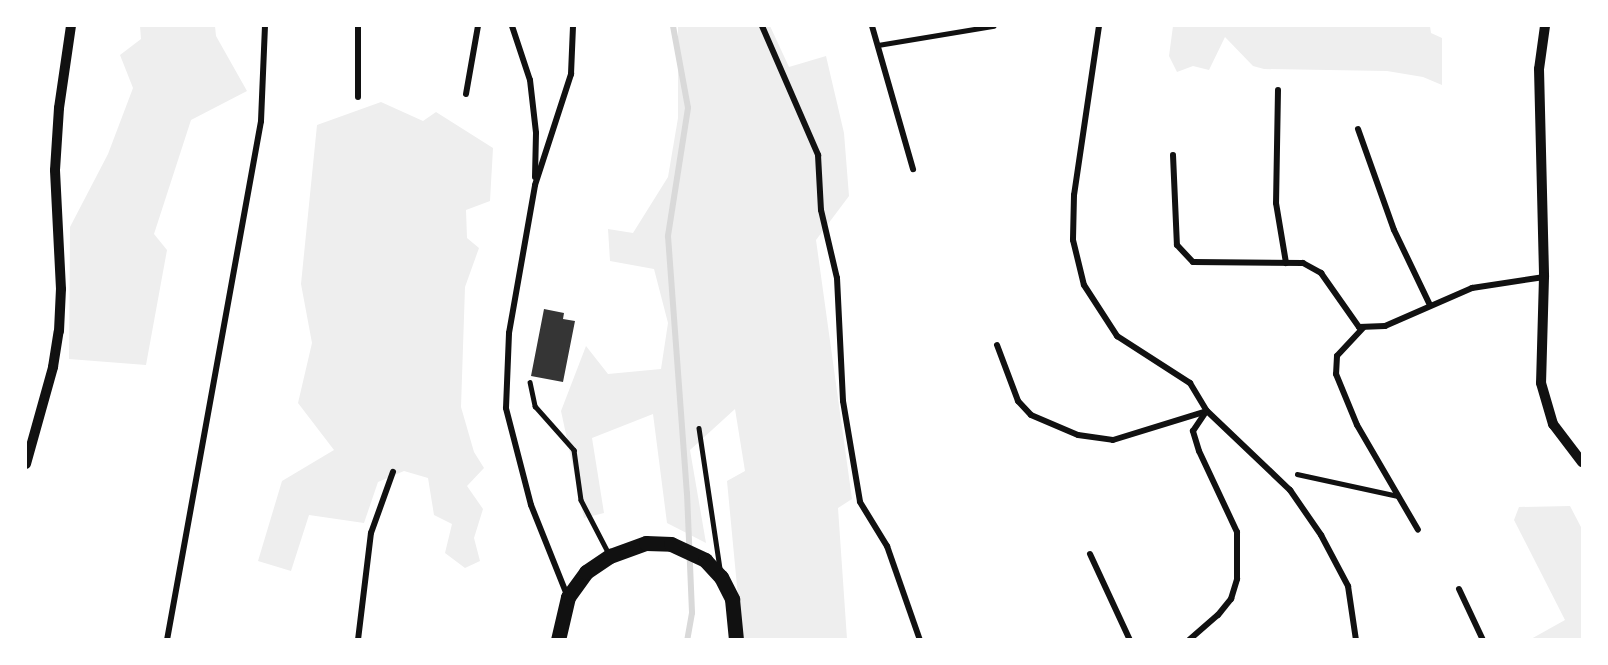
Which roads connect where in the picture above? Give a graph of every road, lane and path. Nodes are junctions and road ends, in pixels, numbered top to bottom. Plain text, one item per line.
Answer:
1 (71, 26) edge
2 (265, 26) edge
3 (358, 26) edge
4 (478, 26) edge
5 (512, 26) edge
6 (573, 26) edge
7 (762, 26) edge
8 (872, 26) edge
9 (993, 26) edge
10 (1099, 26) edge
11 (1545, 26) edge
12 (878, 45) junction
13 (1278, 90) dead end
14 (466, 94) dead end
15 (358, 97) dead end
16 (1358, 129) dead end
17 (1173, 155) dead end
18 (913, 169) dead end
19 (535, 185) junction
20 (1286, 263) junction
21 (1544, 277) junction
22 (1430, 305) junction
23 (1363, 328) junction
24 (997, 345) dead end
25 (530, 382) dead end
26 (1207, 411) junction
27 (699, 428) dead end
28 (1582, 462) edge
29 (26, 464) edge
30 (393, 472) dead end
31 (1297, 474) dead end
32 (1398, 496) junction
33 (1418, 530) dead end
34 (1090, 555) dead end
35 (610, 556) junction
36 (721, 577) junction
37 (1459, 589) dead end
38 (568, 597) junction
39 (360, 638) edge
40 (167, 639) edge
41 (558, 639) edge
42 (736, 639) edge
43 (920, 639) edge
44 (1130, 639) edge
45 (1189, 639) edge
46 (1356, 639) edge
47 (1483, 639) edge

1 - 29 street
2 - 40 street
3 - 15 street
4 - 14 street
5 - 19 street
6 - 19 street
7 - 43 street
8 - 12 street
9 - 12 lane
10 - 26 street
11 - 21 street
12 - 18 street
13 - 20 street
16 - 22 street
17 - 20 street
19 - 38 street
20 - 23 street
21 - 22 street
21 - 28 street
22 - 23 street
23 - 32 street
24 - 26 street
25 - 35 lane
26 - 45 street
26 - 46 street
27 - 36 lane
30 - 39 street
31 - 32 lane
32 - 33 street
34 - 44 street
35 - 36 main road
35 - 38 main road
36 - 42 main road
37 - 47 street
38 - 41 main road

